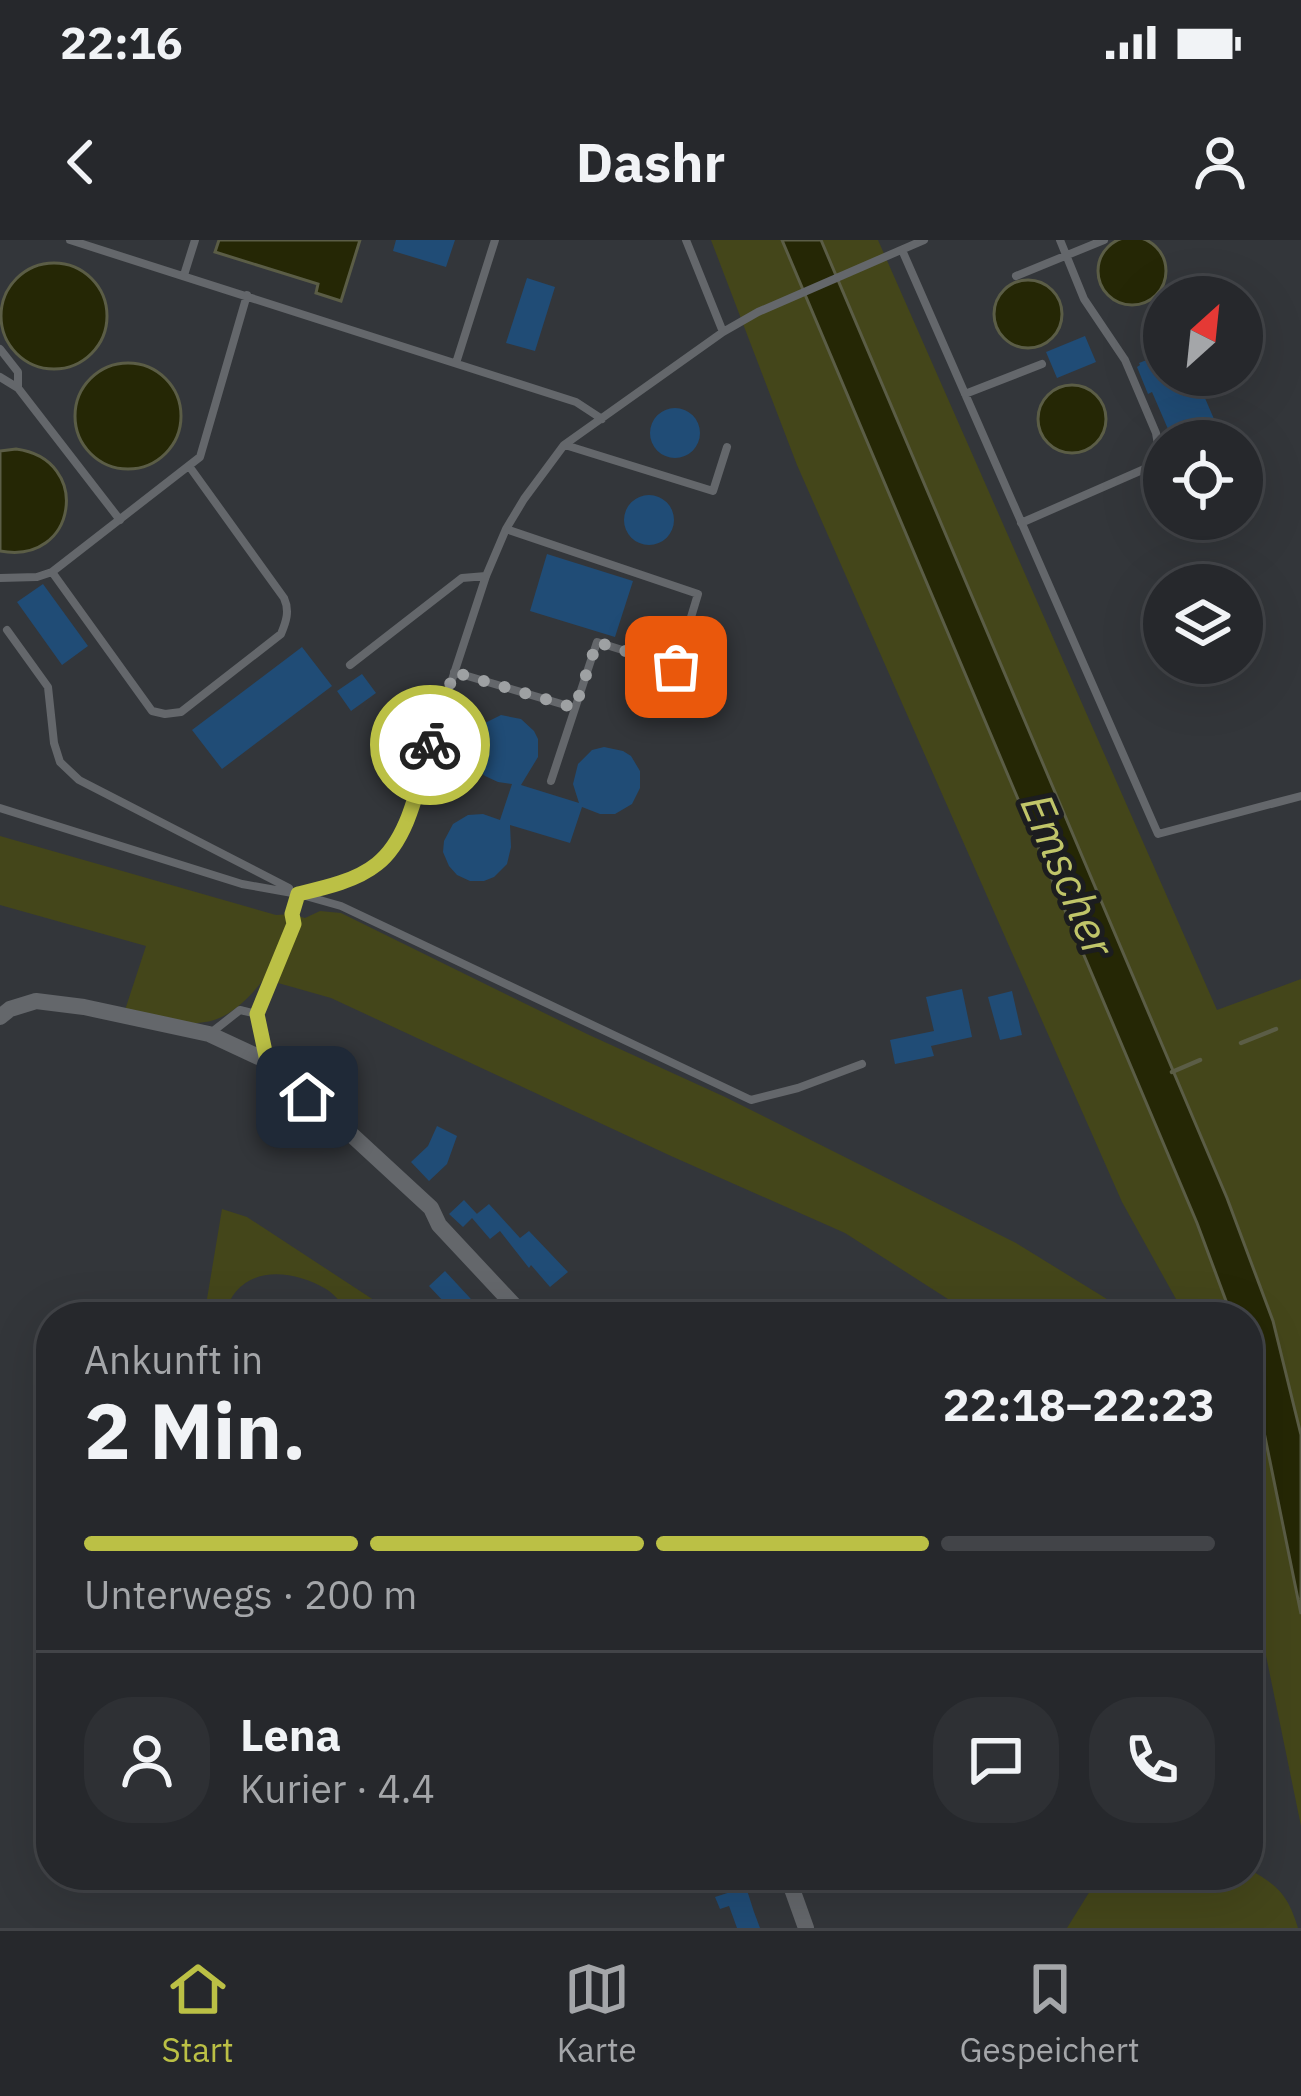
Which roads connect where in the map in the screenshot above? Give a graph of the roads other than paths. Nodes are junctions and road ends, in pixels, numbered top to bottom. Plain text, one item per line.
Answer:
1 (70, 240) edge
2 (195, 240) edge
3 (495, 240) edge
4 (686, 240) edge
5 (924, 240) edge
6 (1060, 240) edge
7 (1103, 240) edge
8 (902, 250) junction
9 (1066, 256) junction
10 (184, 275) junction
11 (1016, 276) dead end
12 (247, 296) junction
13 (723, 332) junction
14 (0, 349) edge
15 (456, 363) junction
16 (1042, 364) dead end
17 (0, 377) edge
18 (18, 388) junction
19 (965, 394) junction
20 (602, 419) junction
21 (1150, 420) edge
22 (563, 445) junction
23 (727, 447) dead end
24 (189, 466) junction
25 (1143, 470) edge
26 (120, 520) junction
27 (1021, 523) junction
28 (506, 530) junction
29 (52, 572) junction
30 (486, 576) junction
31 (0, 578) edge
32 (7, 630) dead end
33 (350, 665) dead end
34 (454, 672) junction
35 (575, 708) junction
36 (551, 781) dead end
37 (1301, 796) edge
38 (0, 808) edge
39 (298, 894) junction
40 (257, 1014) junction
41 (0, 1017) edge
42 (209, 1034) junction
43 (267, 1061) junction
44 (862, 1064) dead end
45 (511, 1302) edge
46 (792, 1890) edge
47 (806, 1928) edge

1 - 10 lane
2 - 10 lane
3 - 15 lane
4 - 13 lane
5 - 8 lane
6 - 9 lane
7 - 9 lane
8 - 13 lane
8 - 19 lane
9 - 11 lane
9 - 21 lane
10 - 12 lane
12 - 15 lane
12 - 24 lane
13 - 20 lane
14 - 18 lane
15 - 20 lane
16 - 19 lane
17 - 18 lane
18 - 26 lane
19 - 27 lane
20 - 22 lane
22 - 23 lane
22 - 28 lane
24 - 26 lane
24 - 29 lane
25 - 27 lane
26 - 29 lane
27 - 37 lane
28 - 30 lane
28 - 35 lane
29 - 31 lane
30 - 33 lane
30 - 34 lane
32 - 39 lane
34 - 35 lane
34 - 39 lane
35 - 36 lane
38 - 39 lane
39 - 40 lane
39 - 44 lane
40 - 42 lane
40 - 43 lane
41 - 42 street
42 - 43 street
43 - 45 street
46 - 47 street

